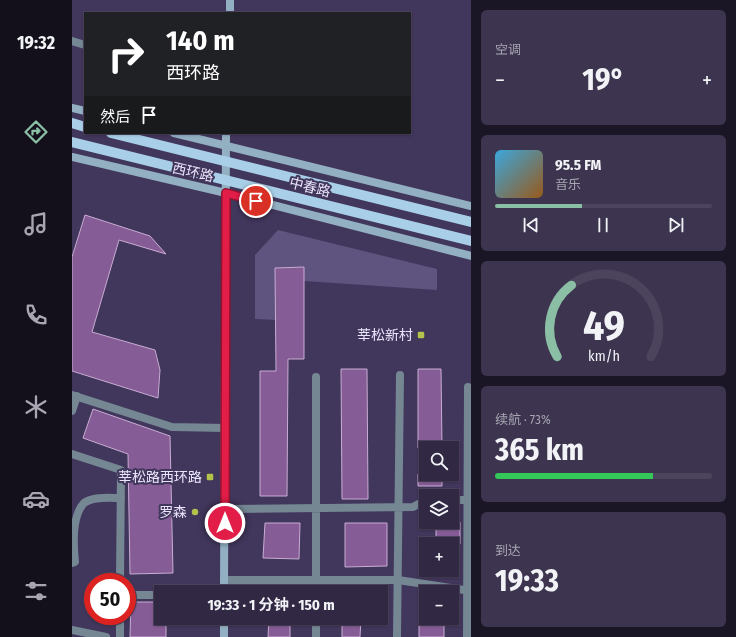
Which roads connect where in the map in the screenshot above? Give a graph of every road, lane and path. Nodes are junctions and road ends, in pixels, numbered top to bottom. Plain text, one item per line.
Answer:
1 (230, 0) edge
2 (230, 12) edge
3 (72, 41) edge
4 (84, 45) edge
5 (72, 108) edge
6 (84, 111) edge
7 (72, 123) edge
8 (84, 127) edge
9 (115, 134) edge
10 (178, 134) edge
11 (226, 134) edge
12 (72, 142) edge
13 (226, 146) junction
14 (72, 157) edge
15 (226, 193) junction
16 (471, 206) edge
17 (471, 222) edge
18 (471, 241) edge
19 (471, 256) edge
20 (400, 375) dead end
21 (316, 377) dead end
22 (471, 388) edge
23 (74, 396) edge
24 (72, 411) edge
25 (225, 428) junction
26 (72, 454) edge
27 (121, 498) junction
28 (469, 500) edge
29 (419, 504) edge
30 (399, 507) junction
31 (316, 508) junction
32 (225, 509) junction
33 (72, 563) edge
34 (120, 573) edge
35 (224, 580) junction
36 (316, 580) junction
37 (398, 580) junction
38 (224, 585) edge
39 (316, 585) edge
40 (469, 590) edge
41 (136, 595) edge
42 (154, 595) edge
43 (120, 625) edge
44 (224, 625) edge
45 (316, 625) edge
46 (72, 630) edge
47 (106, 637) edge
48 (120, 637) edge
49 (224, 637) edge
50 (316, 637) edge
51 (397, 637) edge
52 (467, 637) edge

1 - 2 main road
3 - 4 street
5 - 6 main road
7 - 8 main road
9 - 17 main road, 中春路, bridge
10 - 13 main road
11 - 13 main road
12 - 18 main road, 中春路, bridge
13 - 15 main road
13 - 16 main road
14 - 15 main road, 西环路
15 - 19 main road, 西环路
15 - 25 main road
20 - 30 street
21 - 31 street
22 - 28 street
23 - 24 street
23 - 25 street
25 - 32 main road
26 - 27 street
27 - 33 street
27 - 34 street
28 - 40 street
29 - 30 street
30 - 31 street
30 - 37 street
31 - 32 street
31 - 36 street
32 - 35 main road
35 - 36 street
35 - 38 main road
36 - 37 street
36 - 39 street
37 - 40 street
37 - 51 street
40 - 52 street
41 - 42 street
43 - 48 street
44 - 49 main road
45 - 50 street
46 - 47 street

